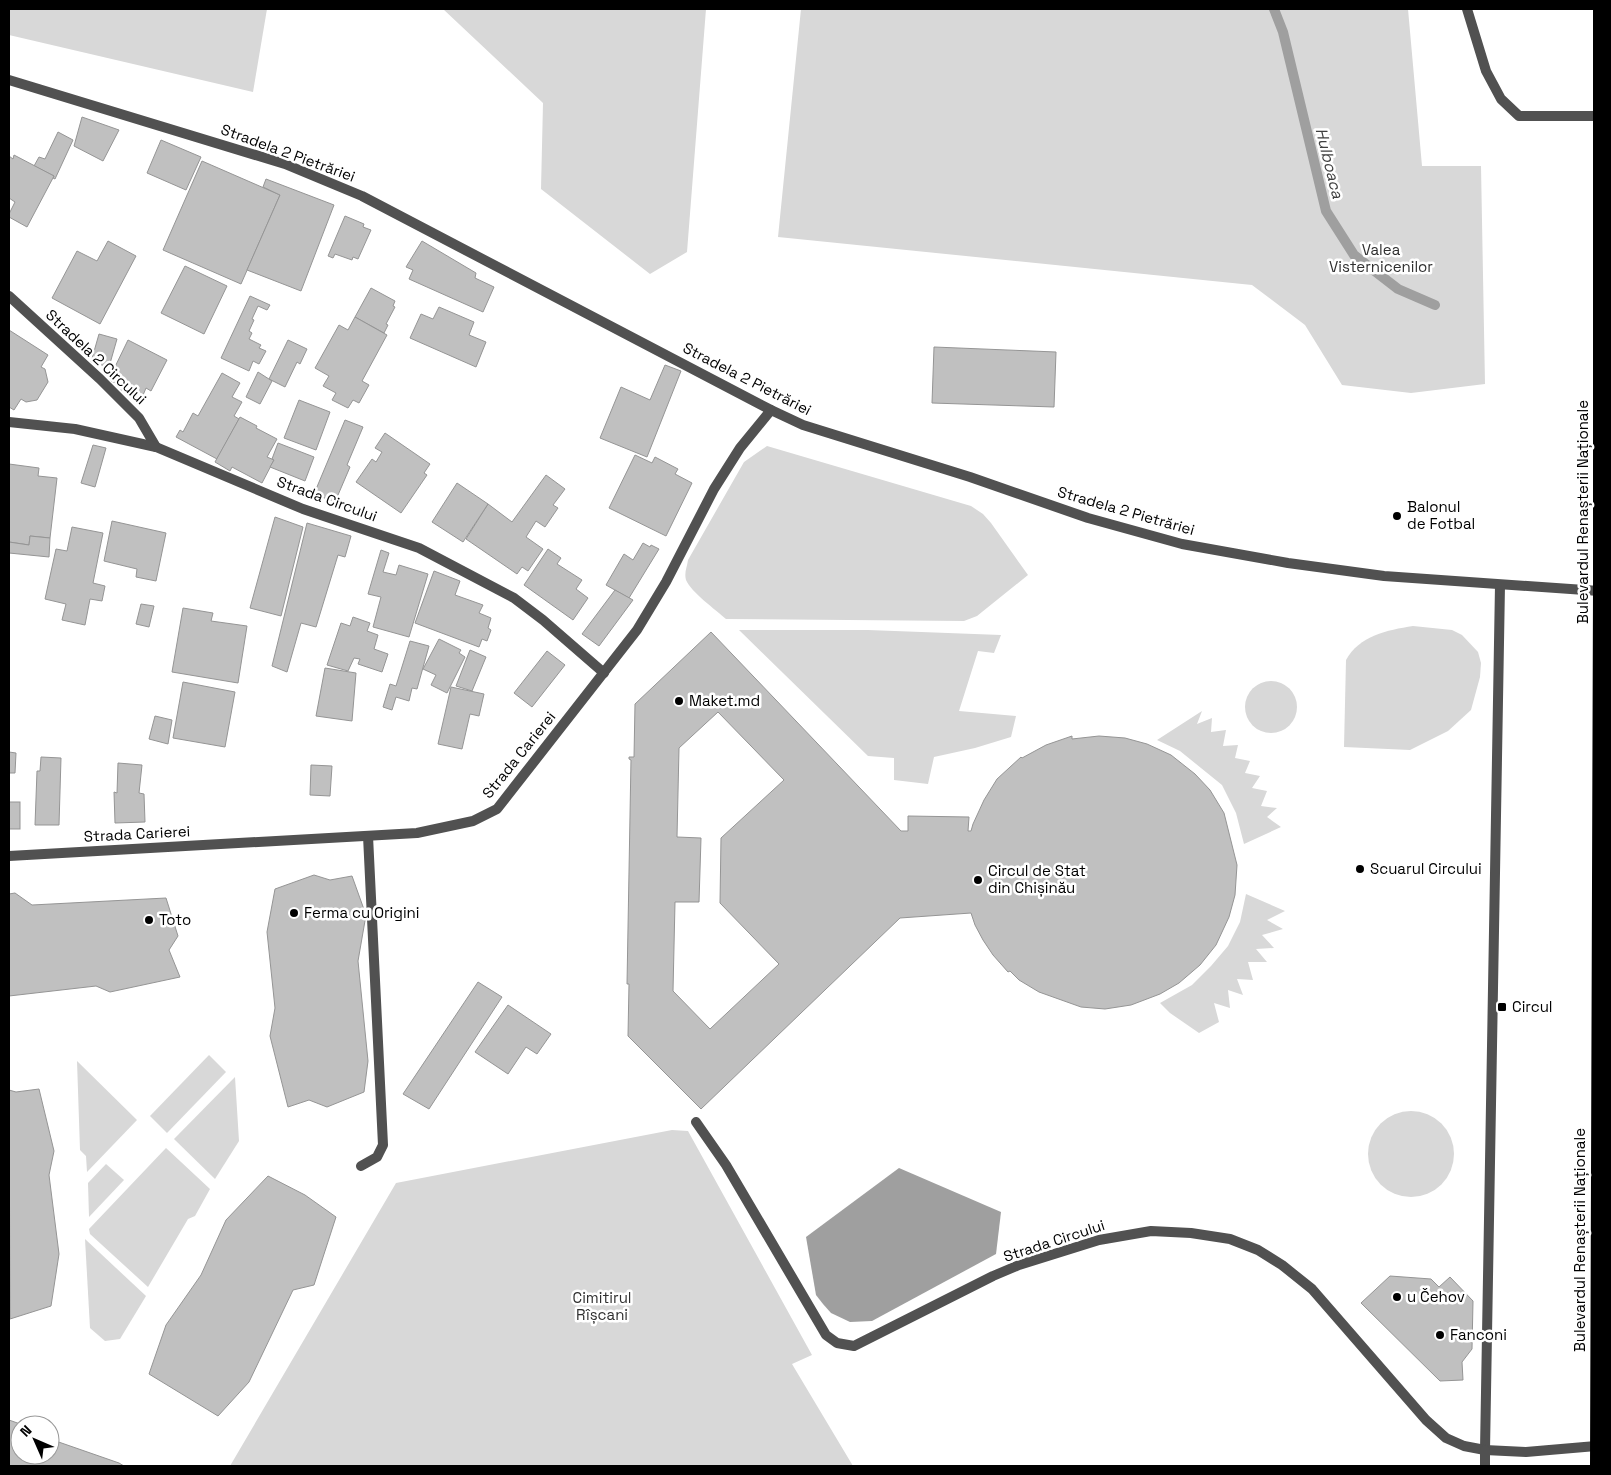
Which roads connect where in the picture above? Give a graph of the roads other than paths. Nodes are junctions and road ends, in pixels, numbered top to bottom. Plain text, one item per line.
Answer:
1 (1467, 9) edge
2 (1599, 9) edge
3 (9, 80) edge
4 (1599, 116) junction
5 (9, 296) edge
6 (770, 410) junction
7 (9, 422) edge
8 (156, 447) junction
9 (1500, 585) junction
10 (1599, 591) junction
11 (604, 673) junction
12 (368, 836) junction
13 (9, 856) edge
14 (1600, 1019) edge
15 (696, 1122) dead end
16 (361, 1166) dead end
17 (1596, 1446) junction
18 (1484, 1450) junction
19 (1485, 1466) edge
20 (1596, 1466) edge

1 - 4 street
2 - 4 main road, Bulevardul Renașterii Naționale
3 - 6 street, Stradela 2 Pietrăriei
4 - 10 main road, Bulevardul Renașterii Naționale
5 - 8 street, Stradela 2 Circului
6 - 9 street, Stradela 2 Pietrăriei
6 - 11 street, Strada Carierei
7 - 8 street, Strada Circului
8 - 11 street, Strada Circului
9 - 10 street, Stradela 2 Pietrăriei
9 - 18 street
10 - 14 main road, Bulevardul Renașterii Naționale
11 - 12 street, Strada Carierei
12 - 13 street, Strada Carierei
12 - 16 street
14 - 17 main road, Bulevardul Renașterii Naționale
15 - 18 street, Strada Circului
17 - 18 street, Strada Circului
17 - 20 main road, Bulevardul Renașterii Naționale
18 - 19 street

